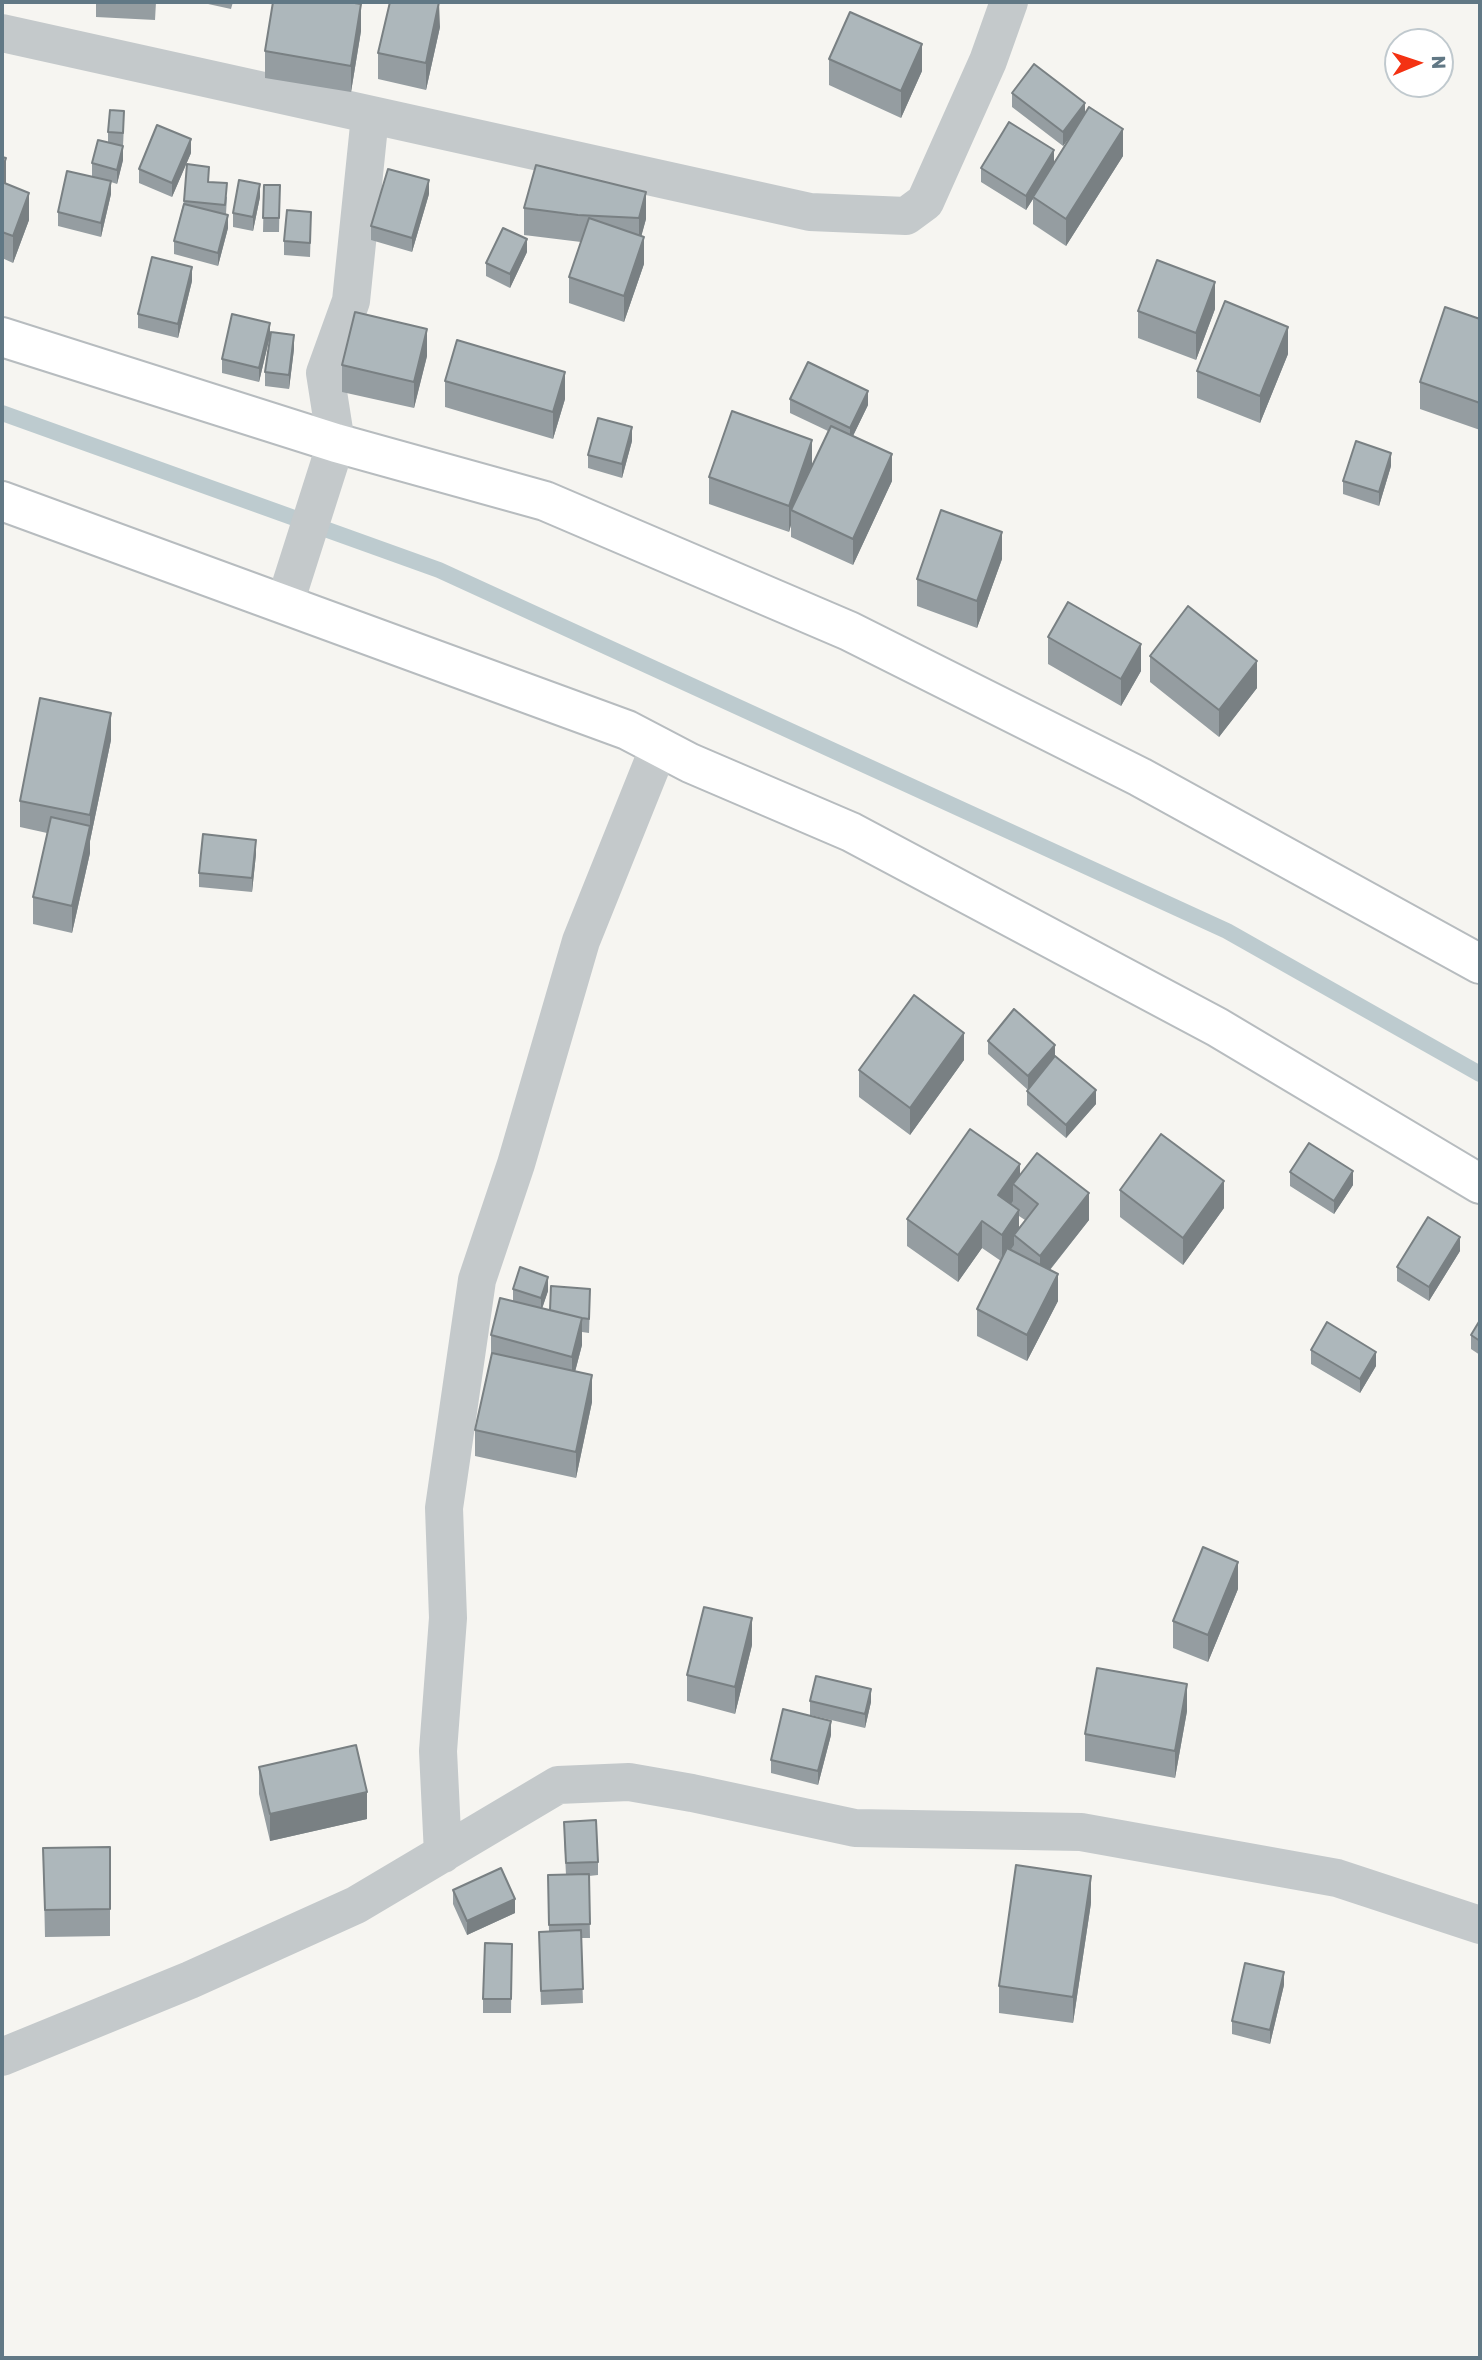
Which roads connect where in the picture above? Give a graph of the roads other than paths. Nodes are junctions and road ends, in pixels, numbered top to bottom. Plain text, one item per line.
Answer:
1 (1009, 2) edge
2 (2, 33) edge
3 (370, 116) junction
4 (2, 337) edge
5 (337, 443) junction
6 (2, 501) edge
7 (285, 603) junction
8 (659, 747) junction
9 (1480, 964) edge
10 (1480, 1184) edge
11 (443, 1854) junction
12 (1480, 1925) edge
13 (2, 2057) edge

1 - 3 street
2 - 3 street
3 - 5 street
4 - 5 main road
5 - 7 street
5 - 9 main road
6 - 7 main road
7 - 8 main road
8 - 10 main road
8 - 11 street
11 - 12 street
11 - 13 street

